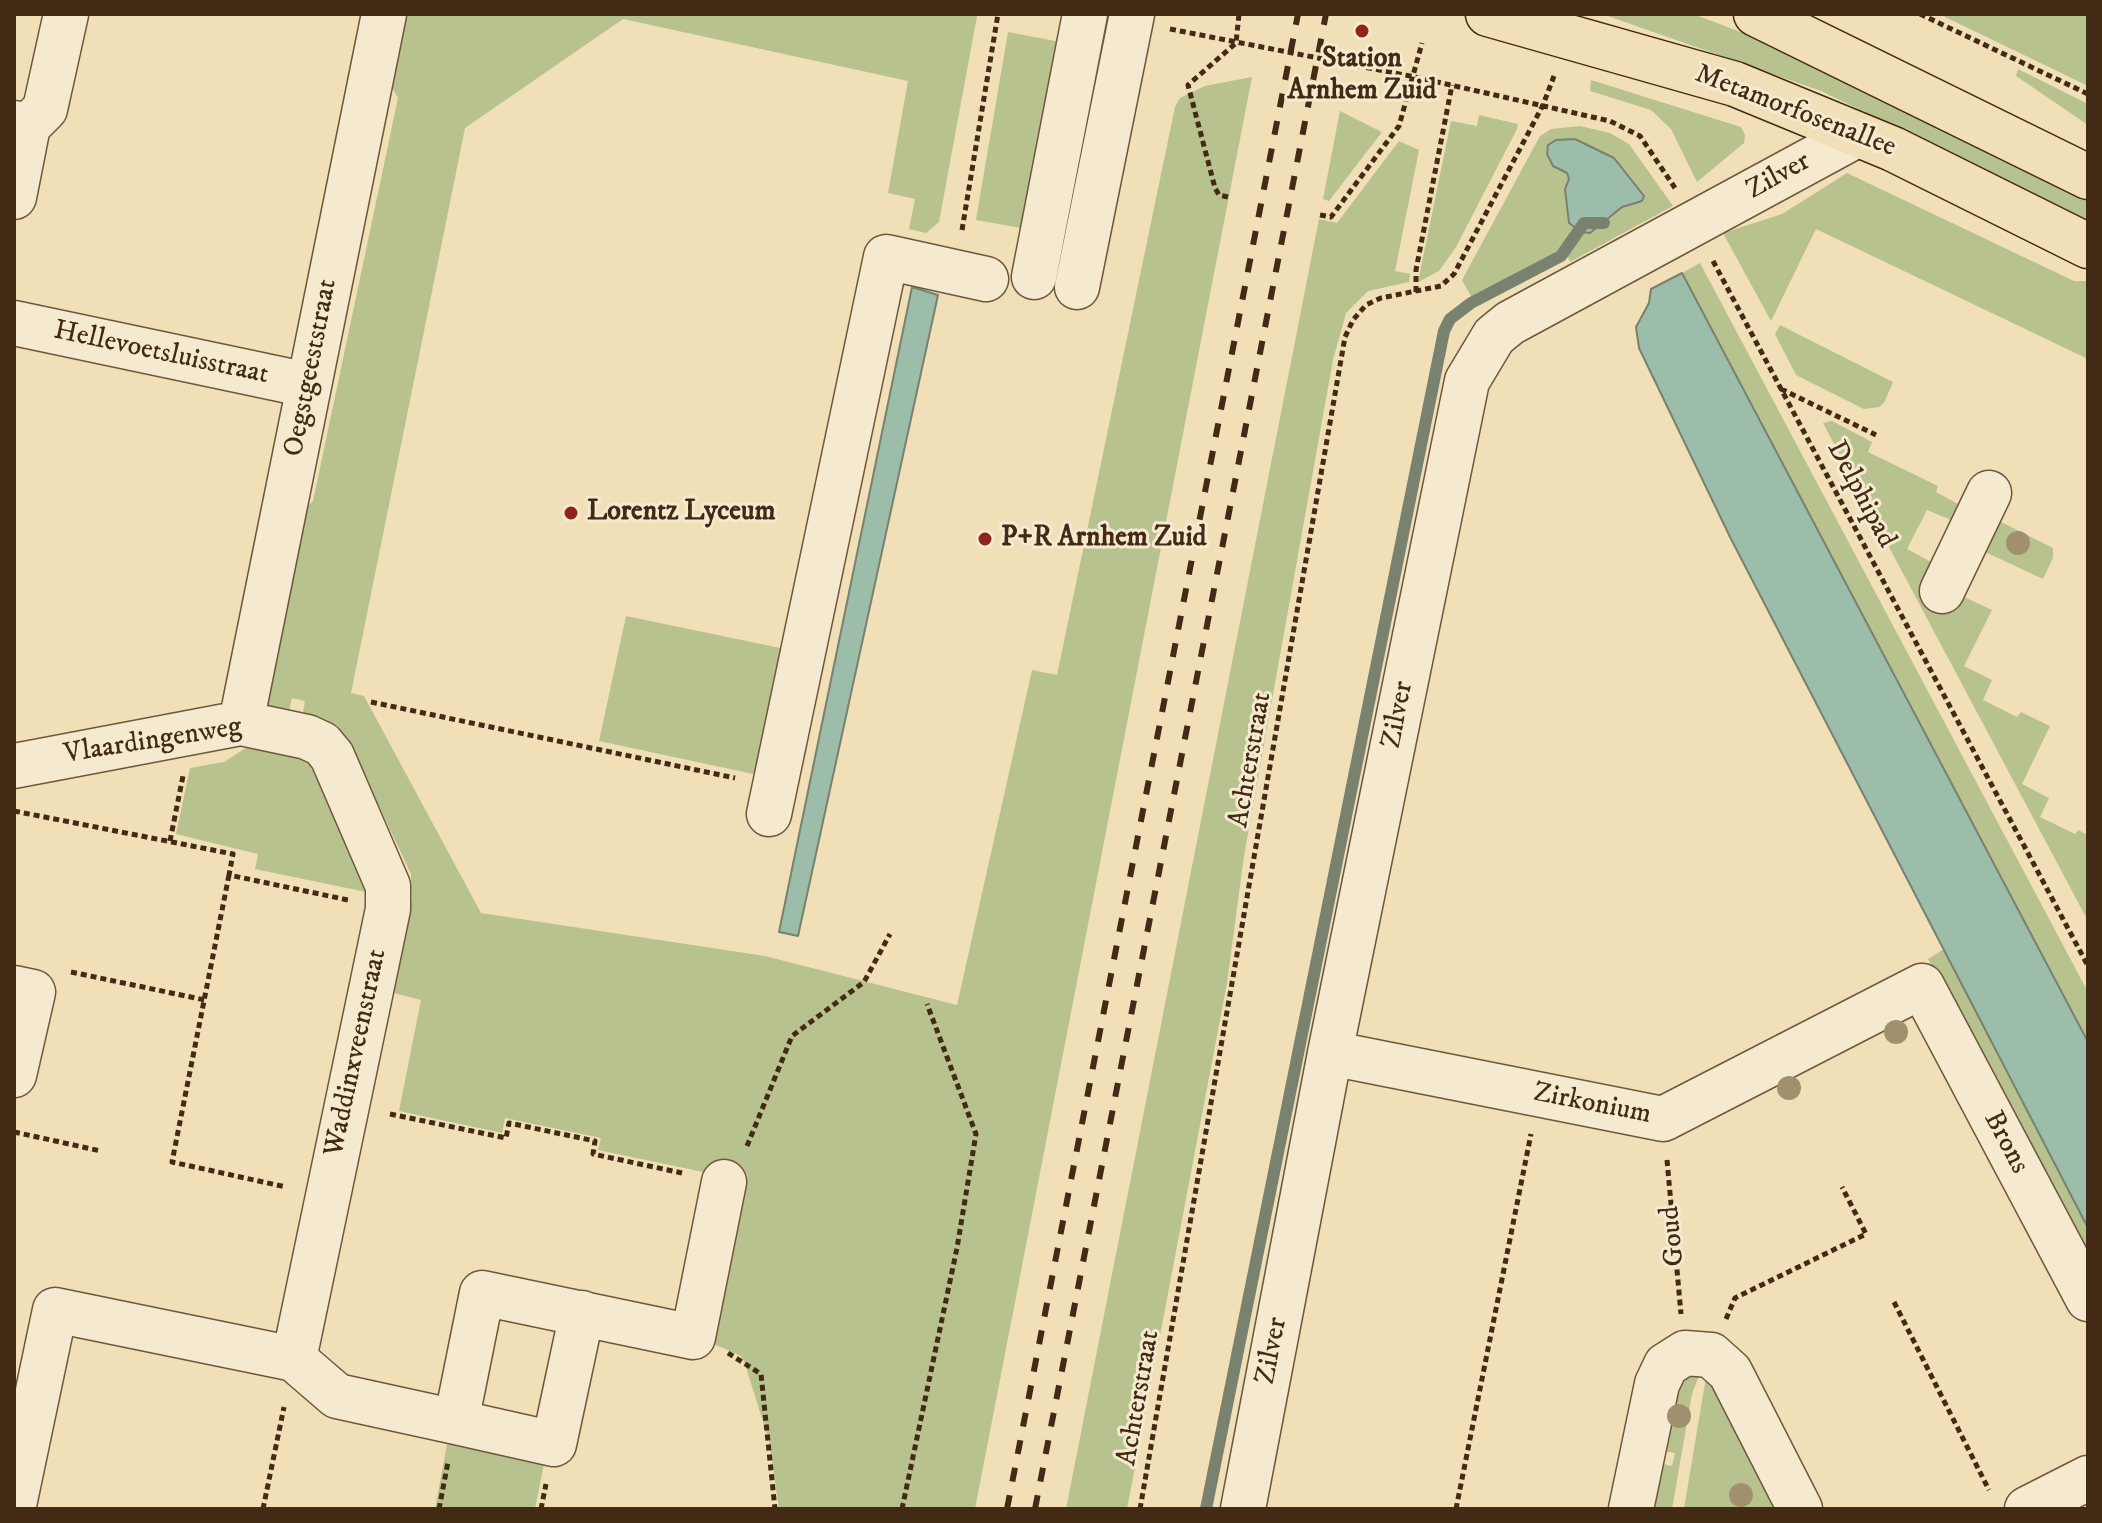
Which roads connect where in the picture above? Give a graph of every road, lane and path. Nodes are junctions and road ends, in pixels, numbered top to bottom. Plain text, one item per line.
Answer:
1 (66, 14) edge
2 (384, 14) edge
3 (998, 14) edge
4 (1085, 14) edge
5 (1239, 14) edge
6 (1488, 14) edge
7 (1756, 14) edge
8 (1920, 14) edge
9 (1131, 18) edge
10 (1236, 43) junction
11 (1422, 43) dead end
12 (1415, 77) junction
13 (1452, 85) junction
14 (2088, 94) edge
15 (1543, 105) junction
16 (21, 125) edge
17 (1857, 135) junction
18 (2088, 177) edge
19 (14, 197) edge
20 (1228, 197) dead end
21 (1320, 215) dead end
22 (1693, 223) junction
23 (975, 232) dead end
24 (2088, 246) edge
25 (1034, 277) dead end
26 (986, 279) dead end
27 (1077, 287) dead end
28 (1416, 292) junction
29 (14, 323) edge
30 (308, 385) junction
31 (1780, 388) junction
32 (1876, 435) dead end
33 (1989, 493) dead end
34 (1942, 591) dead end
35 (371, 702) dead end
36 (241, 723) junction
37 (192, 732) junction
38 (332, 756) joint
39 (14, 766) edge
40 (772, 800) joint
41 (14, 811) edge
42 (170, 841) junction
43 (229, 875) junction
44 (388, 909) junction
45 (890, 934) dead end
46 (2088, 966) edge
47 (1922, 986) joint
48 (24, 990) edge
49 (205, 1000) junction
50 (927, 1004) dead end
51 (1330, 1053) junction
52 (14, 1075) edge
53 (1539, 1094) junction
54 (347, 1105) junction
55 (1663, 1119) junction
56 (14, 1132) edge
57 (101, 1151) dead end
58 (724, 1182) junction
59 (1842, 1187) dead end
60 (326, 1196) junction
61 (2088, 1299) edge
62 (1894, 1302) dead end
63 (582, 1313) junction
64 (693, 1337) junction
65 (1698, 1354) junction
66 (294, 1359) junction
67 (456, 1422) junction
68 (2088, 1478) edge
69 (2010, 1502) edge
70 (14, 1505) edge
71 (263, 1509) edge
72 (775, 1509) edge
73 (902, 1509) edge
74 (1140, 1509) edge
75 (1243, 1509) edge
76 (1456, 1509) edge
77 (1631, 1509) edge
78 (1800, 1509) edge

1 - 16 street
2 - 30 street, Oegstgeeststraat
3 - 23 path
4 - 25 street
5 - 10 path
6 - 17 main road, Metamorfosenallee
7 - 18 main road
8 - 14 path
9 - 10 path
9 - 27 street
10 - 12 path
10 - 20 path
11 - 12 path
12 - 13 path
12 - 21 path
13 - 15 path
13 - 28 path
15 - 22 path, Delphipad
15 - 28 path, Achterstraat
16 - 19 street
17 - 22 street, Zilver
17 - 24 main road, Metamorfosenallee
22 - 31 path, Delphipad
22 - 51 street, Zilver
26 - 40 street
28 - 74 path, Achterstraat
29 - 30 street, Hellevoetsluisstraat
30 - 36 street, Oegstgeeststraat
31 - 32 path
31 - 46 path, Delphipad
33 - 34 street
35 - 40 path
36 - 37 street, Vlaardingenweg
36 - 38 street, Vlaardingenweg
37 - 39 street, Vlaardingenweg
37 - 42 path
38 - 44 street, Waddinxveenstraat
41 - 42 path
42 - 43 path
43 - 44 path
43 - 49 path
44 - 54 street, Waddinxveenstraat
45 - 58 path
47 - 55 street, Zirkonium
47 - 61 street, Brons
48 - 49 path
48 - 52 street
49 - 60 path
50 - 73 path
51 - 53 street, Zirkonium
51 - 75 street, Zilver
53 - 55 street, Zirkonium
53 - 76 path
54 - 58 path
54 - 60 street, Waddinxveenstraat
55 - 65 path, Goud
56 - 57 path
58 - 64 street
59 - 65 path
60 - 66 street, Waddinxveenstraat
62 - 69 path
63 - 64 street
63 - 67 street
63 - 67 street
64 - 72 path
65 - 77 street
65 - 78 street
66 - 67 street
66 - 70 street
66 - 71 path
68 - 69 street

